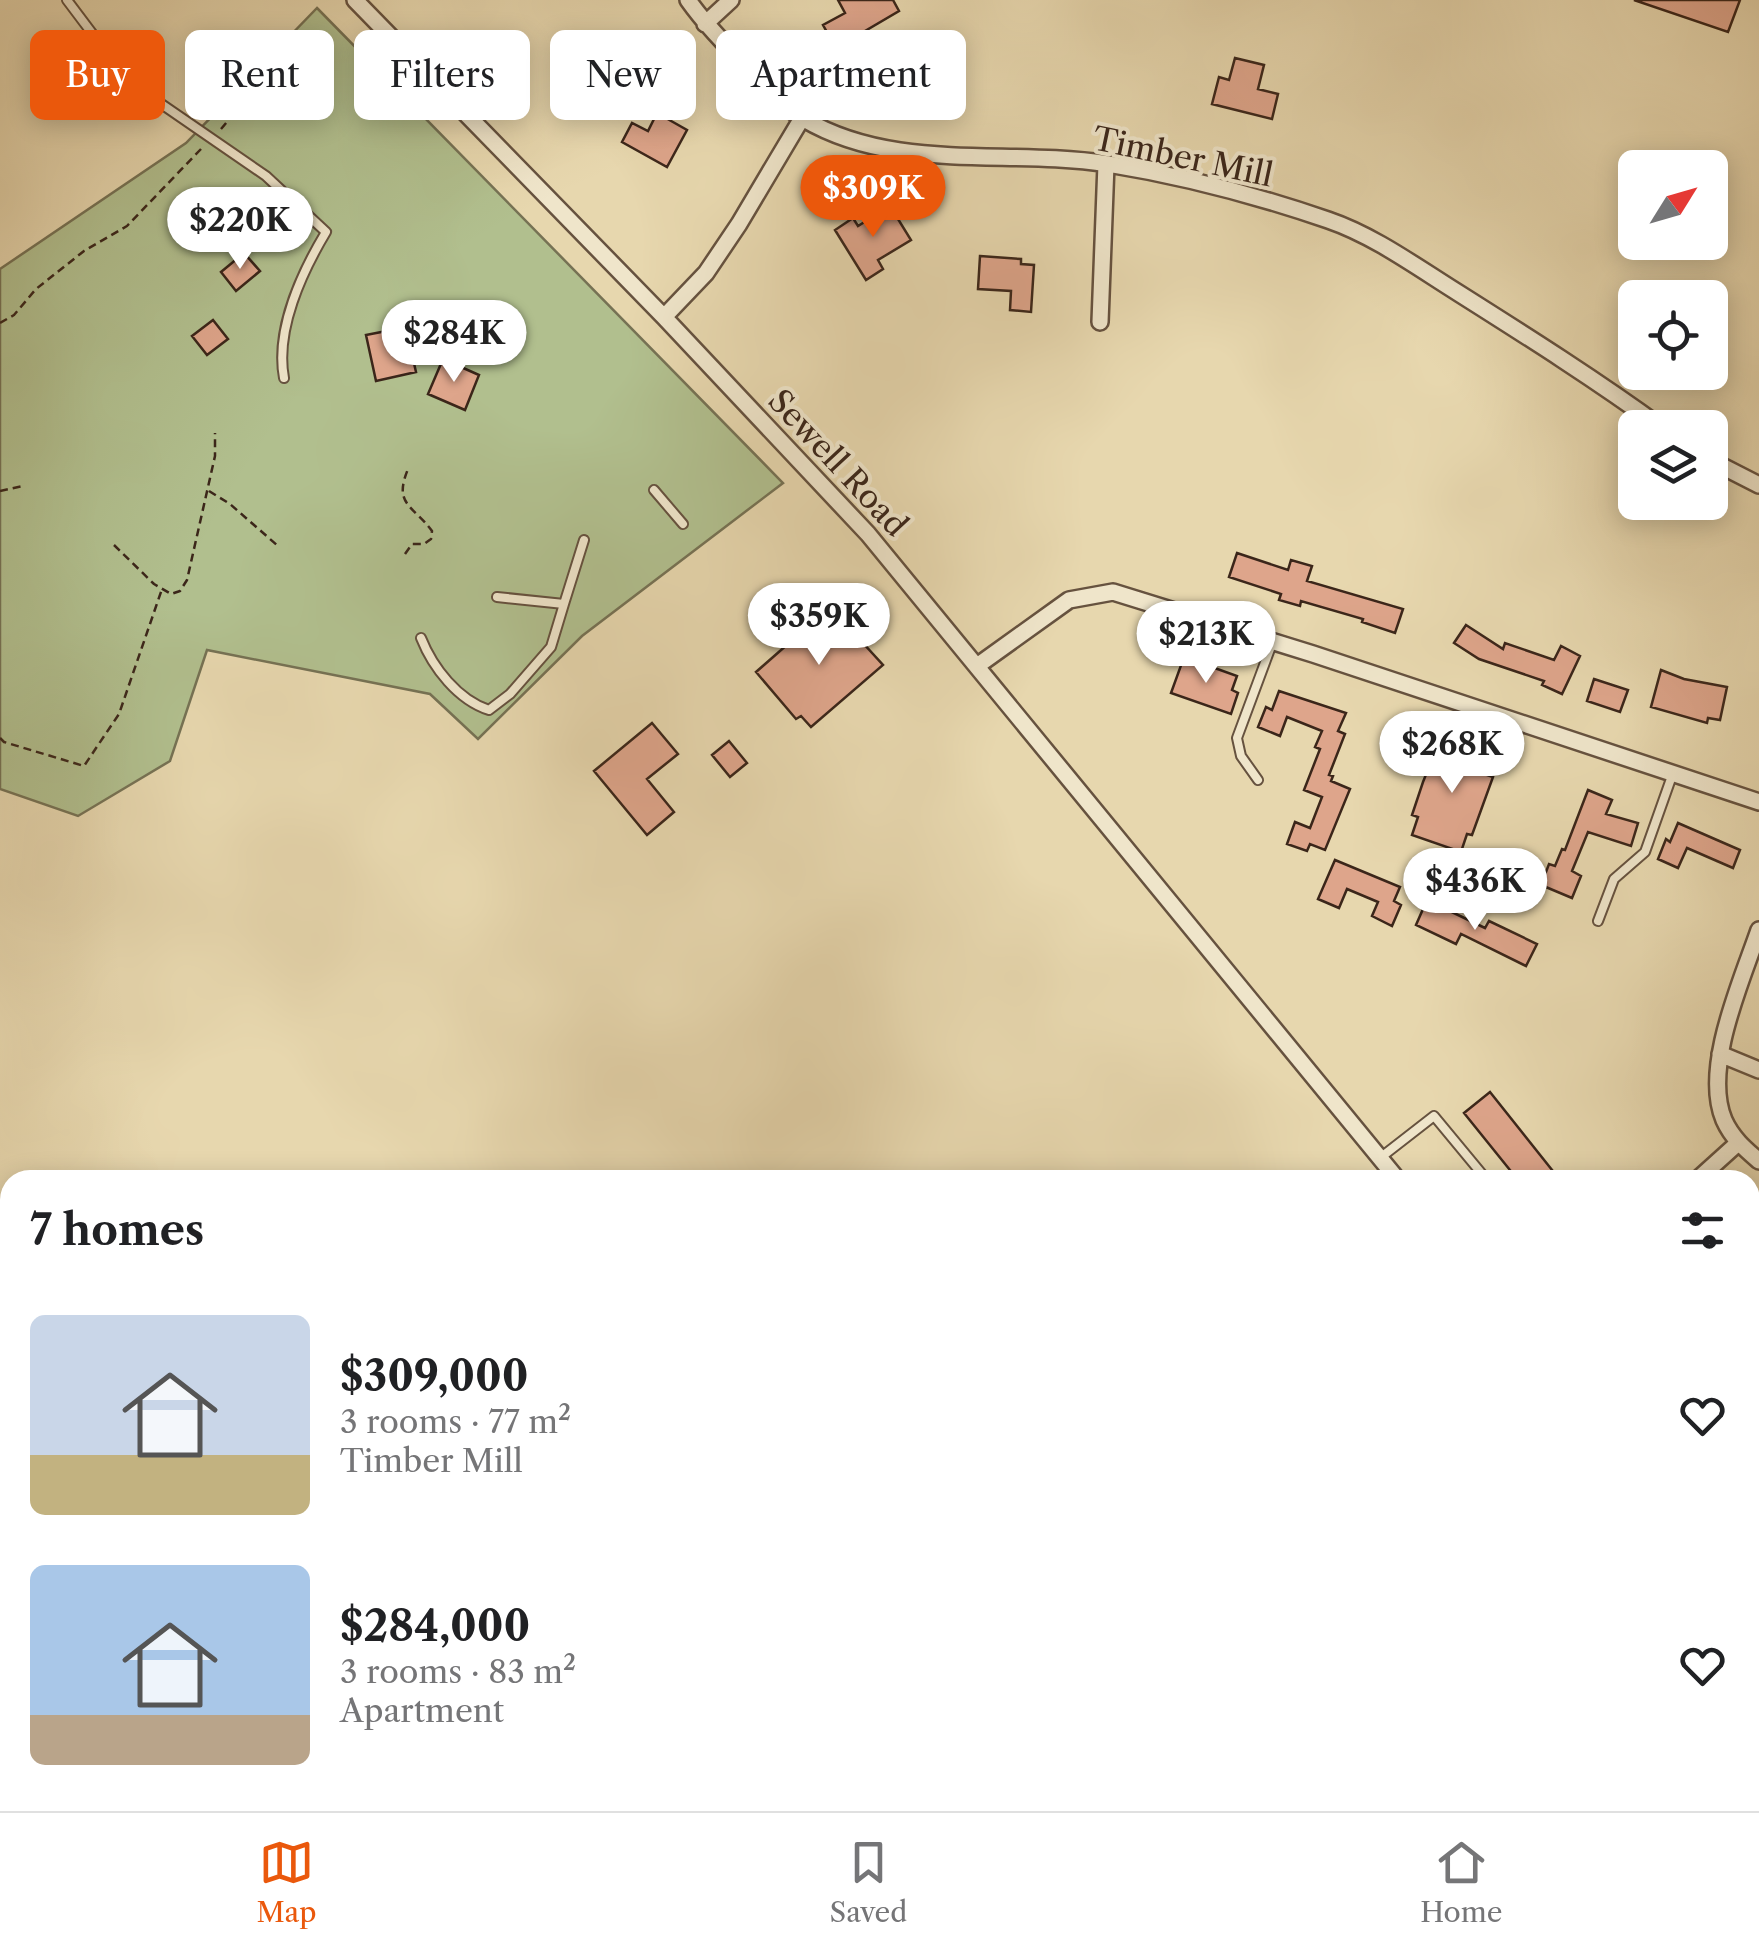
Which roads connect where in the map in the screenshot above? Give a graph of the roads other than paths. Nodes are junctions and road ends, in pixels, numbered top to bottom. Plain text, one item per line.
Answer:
1 (67, 0) edge
2 (354, 0) edge
3 (688, 0) edge
4 (731, 0) edge
5 (705, 24) junction
6 (716, 35) edge
7 (801, 120) edge
8 (806, 120) edge
9 (1106, 164) junction
10 (664, 317) junction
11 (1100, 322) dead end
12 (284, 378) dead end
13 (1637, 410) edge
14 (1728, 469) edge
15 (1759, 484) edge
16 (654, 490) dead end
17 (683, 524) dead end
18 (584, 540) dead end
19 (497, 597) dead end
20 (564, 604) junction
21 (421, 638) dead end
22 (1272, 641) junction
23 (977, 666) junction
24 (1673, 774) junction
25 (1258, 780) dead end
26 (1759, 802) edge
27 (1598, 921) dead end
28 (1759, 930) edge
29 (1720, 1054) junction
30 (1759, 1070) edge
31 (1738, 1144) junction
32 (1380, 1158) junction
33 (1759, 1162) edge
34 (1390, 1170) edge
35 (1479, 1170) edge
36 (1708, 1170) edge

1 - 12 lane
2 - 10 street, Sewell Road
3 - 5 street, Timber Mill
4 - 5 street
5 - 6 street, Timber Mill
7 - 10 street
8 - 9 street, Timber Mill
9 - 11 street
9 - 13 street, Timber Mill
10 - 23 street, Sewell Road
14 - 15 street
16 - 17 lane
18 - 20 lane
19 - 20 lane
20 - 21 lane
22 - 23 street
22 - 24 street
22 - 25 lane
23 - 32 street, Sewell Road
24 - 26 street
24 - 27 lane
28 - 29 street
29 - 30 street
29 - 31 street
31 - 33 street
31 - 36 street
32 - 34 street, Sewell Road
32 - 35 lane

